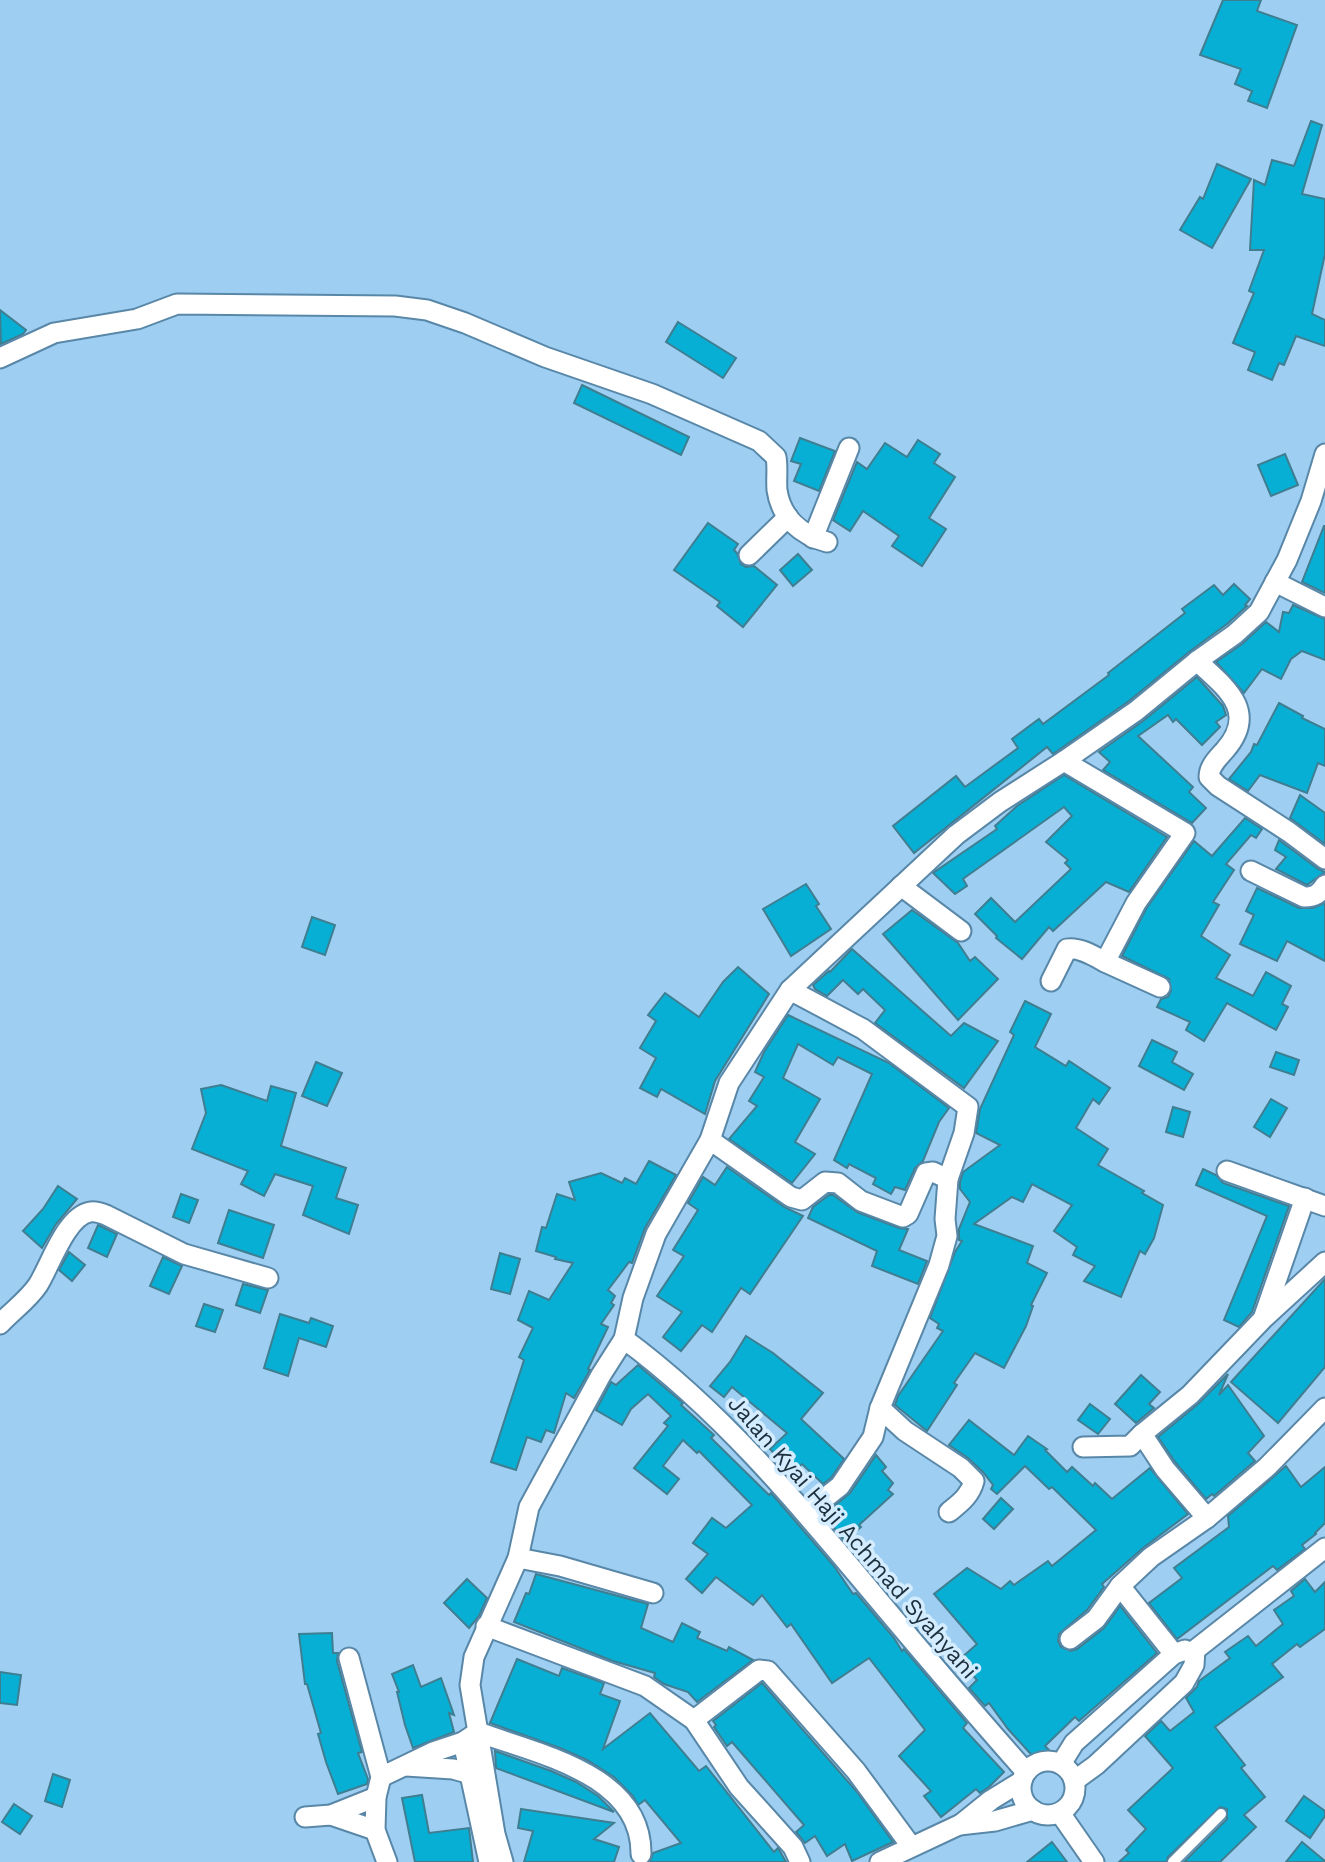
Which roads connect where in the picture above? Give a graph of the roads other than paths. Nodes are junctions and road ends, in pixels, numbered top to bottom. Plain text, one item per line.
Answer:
1 (0, 358) edge
2 (849, 448) dead end
3 (1325, 454) edge
4 (1320, 494) edge
5 (788, 517) junction
6 (750, 555) dead end
7 (1275, 582) junction
8 (1325, 607) edge
9 (1197, 661) junction
10 (1064, 761) junction
11 (1325, 859) edge
12 (1251, 871) dead end
13 (1325, 885) edge
14 (901, 886) junction
15 (961, 931) dead end
16 (1105, 962) junction
17 (1051, 981) dead end
18 (1160, 987) dead end
19 (790, 990) junction
20 (710, 1140) junction
21 (1227, 1171) dead end
22 (948, 1179) junction
23 (1305, 1198) junction
24 (1325, 1206) edge
25 (1325, 1262) edge
26 (268, 1278) dead end
27 (1264, 1318) junction
28 (0, 1324) edge
29 (624, 1339) junction
30 (880, 1408) junction
31 (1325, 1408) edge
32 (1142, 1434) junction
33 (1083, 1447) dead end
34 (949, 1512) dead end
35 (806, 1513) junction
36 (1207, 1518) junction
37 (1325, 1548) edge
38 (517, 1558) junction
39 (1120, 1586) junction
40 (653, 1593) dead end
41 (485, 1626) junction
42 (1070, 1639) dead end
43 (1195, 1650) junction
44 (1174, 1654) junction
45 (349, 1658) dead end
46 (694, 1720) junction
47 (470, 1737) junction
48 (1061, 1764) junction
49 (404, 1766) junction
50 (471, 1774) junction
51 (381, 1777) junction
52 (1024, 1777) junction
53 (1074, 1782) junction
54 (376, 1797) junction
55 (1033, 1811) junction
56 (1060, 1813) junction
57 (1221, 1814) dead end
58 (331, 1815) junction
59 (305, 1817) dead end
60 (960, 1825) junction
61 (375, 1830) junction
62 (911, 1846) junction
63 (641, 1854) dead end
64 (387, 1862) edge
65 (489, 1862) edge
66 (503, 1862) edge
67 (800, 1862) edge
68 (880, 1862) edge
69 (1094, 1862) edge
70 (1173, 1862) edge

1 - 5 street
2 - 5 street
3 - 4 street
4 - 7 street
5 - 6 street
7 - 8 street
7 - 9 street
9 - 10 street
9 - 11 street
10 - 14 street
10 - 16 street
12 - 13 street
14 - 15 street
14 - 19 street
16 - 17 street
16 - 18 street
19 - 20 street
19 - 22 street
20 - 22 street
20 - 29 street
21 - 23 street
22 - 30 street
23 - 24 street
23 - 27 street
25 - 27 street
26 - 28 street
27 - 32 street
29 - 35 street, Jalan Kyai Haji Achmad Syahyani
29 - 38 street
30 - 34 street
30 - 35 street
31 - 36 street
32 - 33 street
32 - 36 street
35 - 52 street, Jalan Kyai Haji Achmad Syahyani
36 - 39 street
37 - 43 street
38 - 40 street
38 - 41 street
39 - 42 street
39 - 44 street
41 - 46 street
41 - 47 street
43 - 44 street
43 - 53 street
44 - 48 street
45 - 51 street
46 - 62 street
46 - 67 street
47 - 49 street
47 - 50 street
47 - 63 street
47 - 66 street
48 - 52 street
48 - 53 street
49 - 50 street
49 - 51 street
50 - 65 street
51 - 54 street
52 - 55 street
52 - 60 street
53 - 56 street
54 - 58 street
54 - 61 street
55 - 56 street
55 - 60 street
56 - 69 street
57 - 70 lane
58 - 59 street
58 - 61 street
60 - 62 street
61 - 64 street
62 - 68 street

